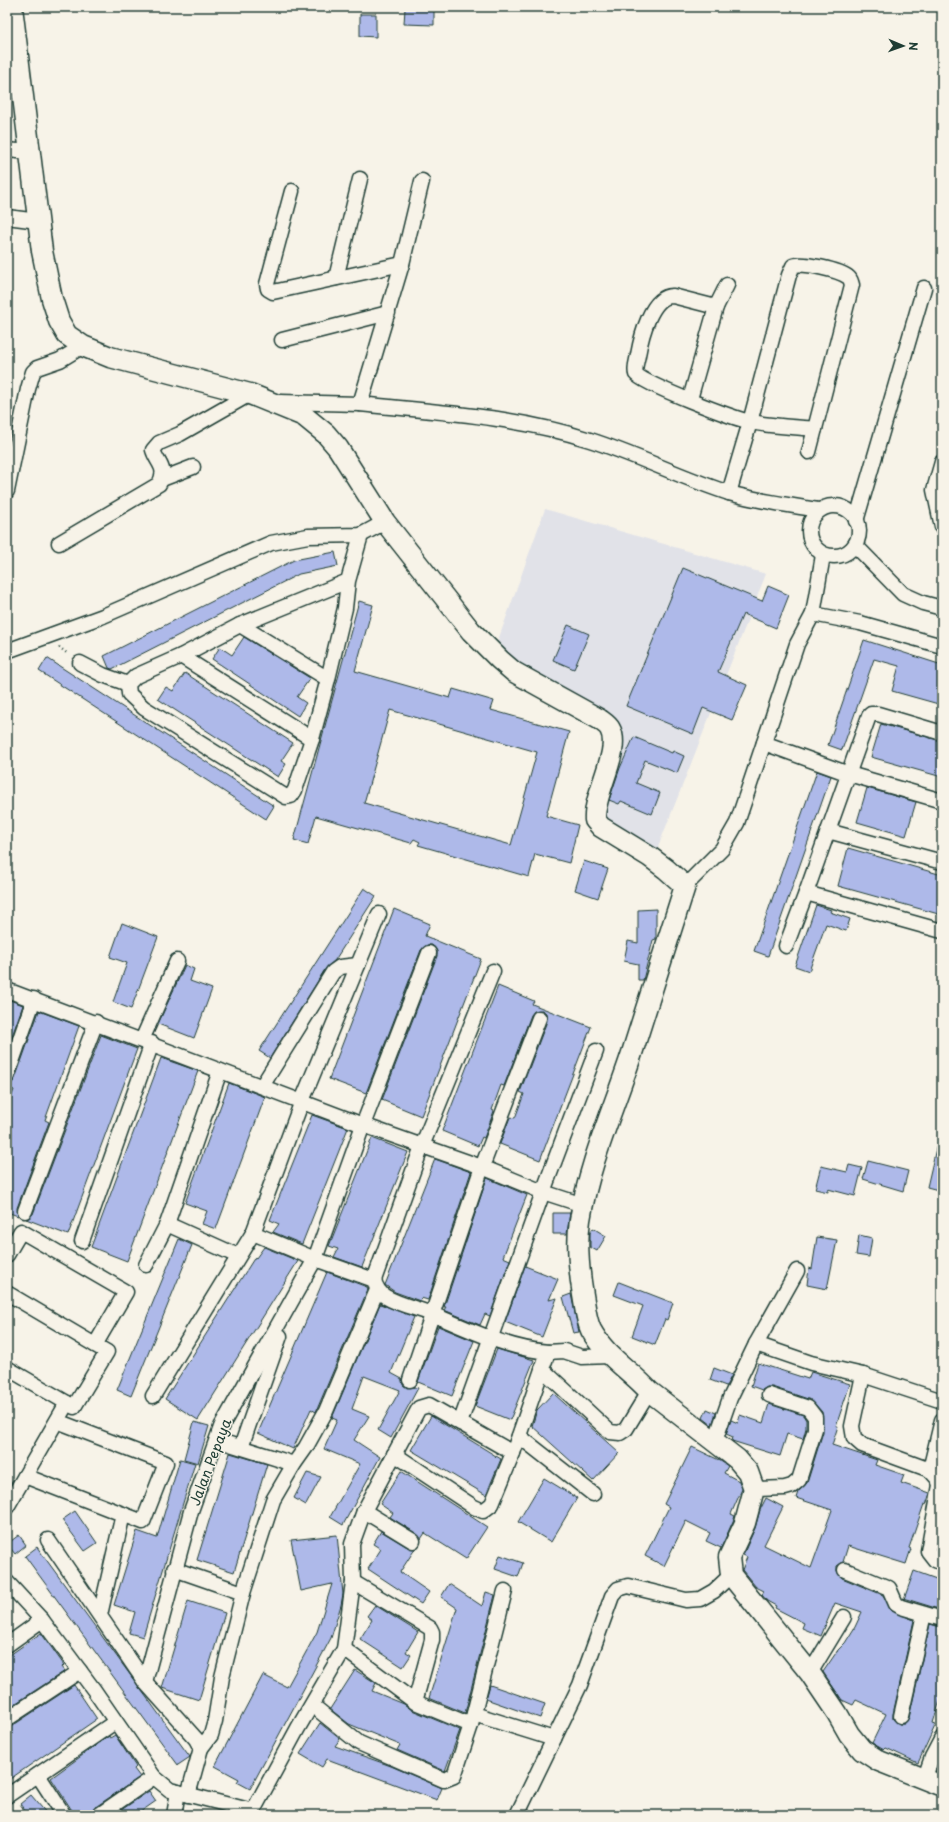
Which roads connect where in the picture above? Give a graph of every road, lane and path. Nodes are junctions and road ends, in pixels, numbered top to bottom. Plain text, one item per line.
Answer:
1 (12, 7) edge
2 (7, 150) edge
3 (29, 152) junction
4 (360, 179) dead end
5 (422, 181) dead end
6 (292, 191) dead end
7 (7, 218) edge
8 (38, 221) junction
9 (402, 264) junction
10 (336, 278) junction
11 (727, 285) dead end
12 (924, 288) dead end
13 (716, 307) junction
14 (388, 313) junction
15 (282, 340) dead end
16 (83, 346) junction
17 (259, 398) junction
18 (690, 399) junction
19 (360, 404) junction
20 (750, 422) junction
21 (815, 429) junction
22 (809, 452) dead end
23 (942, 464) edge
24 (193, 467) dead end
25 (162, 479) junction
26 (7, 491) edge
27 (729, 493) junction
28 (818, 510) junction
29 (856, 521) junction
30 (385, 522) junction
31 (942, 527) edge
32 (361, 535) junction
33 (59, 543) dead end
34 (855, 545) junction
35 (823, 555) junction
36 (348, 581) junction
37 (942, 608) edge
38 (814, 614) junction
39 (240, 625) junction
40 (46, 637) junction
41 (942, 646) edge
42 (7, 651) edge
43 (181, 656) junction
44 (80, 663) joint
45 (328, 679) junction
46 (128, 684) junction
47 (942, 733) edge
48 (312, 739) junction
49 (764, 743) junction
50 (849, 774) junction
51 (942, 801) edge
52 (828, 831) junction
53 (942, 862) edge
54 (685, 886) junction
55 (806, 893) junction
56 (379, 914) dead end
57 (942, 931) edge
58 (786, 946) dead end
59 (428, 953) dead end
60 (177, 961) dead end
61 (358, 965) junction
62 (493, 971) dead end
63 (7, 990) edge
64 (34, 999) junction
65 (539, 1018) dead end
66 (96, 1022) junction
67 (147, 1041) junction
68 (596, 1051) dead end
69 (220, 1071) junction
70 (7, 1076) edge
71 (262, 1086) junction
72 (302, 1101) junction
73 (363, 1125) junction
74 (422, 1146) junction
75 (482, 1167) junction
76 (543, 1192) junction
77 (583, 1205) junction
78 (25, 1211) dead end
79 (167, 1224) junction
80 (253, 1233) junction
81 (82, 1241) dead end
82 (8, 1252) edge
83 (238, 1256) junction
84 (315, 1259) junction
85 (146, 1265) dead end
86 (797, 1271) dead end
87 (375, 1285) junction
88 (7, 1293) edge
89 (292, 1300) junction
90 (432, 1314) junction
91 (490, 1340) junction
92 (756, 1344) junction
93 (95, 1345) junction
94 (548, 1352) junction
95 (610, 1356) junction
96 (542, 1370) junction
97 (9, 1373) edge
98 (863, 1375) junction
99 (410, 1380) dead end
100 (649, 1391) junction
101 (769, 1395) dead end
102 (154, 1396) dead end
103 (942, 1400) edge
104 (67, 1403) junction
105 (942, 1420) edge
106 (57, 1421) junction
107 (460, 1423) junction
108 (519, 1436) junction
109 (217, 1440) junction
110 (715, 1441) junction
111 (240, 1447) junction
112 (513, 1453) junction
113 (394, 1454) junction
114 (294, 1464) junction
115 (935, 1465) edge
116 (25, 1476) junction
117 (754, 1489) junction
118 (593, 1494) dead end
119 (7, 1507) edge
120 (364, 1511) junction
121 (123, 1514) junction
122 (48, 1540) dead end
123 (413, 1541) dead end
124 (942, 1563) edge
125 (174, 1569) junction
126 (845, 1570) dead end
127 (731, 1575) junction
128 (7, 1582) edge
129 (353, 1582) junction
130 (505, 1591) dead end
131 (243, 1592) junction
132 (924, 1614) junction
133 (100, 1616) junction
134 (844, 1617) dead end
135 (942, 1619) edge
136 (42, 1620) junction
137 (7, 1645) edge
138 (344, 1649) junction
139 (80, 1671) junction
140 (810, 1673) junction
141 (145, 1682) junction
142 (415, 1702) junction
143 (312, 1704) junction
144 (901, 1716) dead end
145 (7, 1719) edge
146 (473, 1719) junction
147 (115, 1722) junction
148 (942, 1738) edge
149 (554, 1739) junction
150 (201, 1748) junction
151 (38, 1775) junction
152 (154, 1777) junction
153 (933, 1783) edge
154 (183, 1793) junction
155 (7, 1796) edge
156 (235, 1811) edge
157 (258, 1813) edge
158 (64, 1815) edge
159 (98, 1815) edge
160 (174, 1815) edge
161 (517, 1815) edge

1 - 3 street
2 - 3 street
3 - 8 street
4 - 10 street
5 - 9 street
6 - 10 street
7 - 8 street
8 - 16 street
9 - 10 street
9 - 14 street
11 - 13 street
12 - 29 street
13 - 18 street
13 - 18 street
14 - 15 street
14 - 19 street
16 - 17 street
16 - 26 street
17 - 19 street
17 - 25 street
17 - 30 street
18 - 20 street
19 - 27 street
20 - 21 street
20 - 21 street
20 - 27 street
21 - 22 street
23 - 31 street
24 - 25 street
25 - 33 street
27 - 28 street
28 - 29 street
28 - 35 street
29 - 34 street
30 - 32 street
30 - 54 street
32 - 36 street
32 - 40 street
34 - 35 street
34 - 37 street
35 - 38 street
36 - 39 street
36 - 45 street
38 - 41 street
38 - 49 street
39 - 43 street
39 - 45 street
40 - 42 street
40 - 44 path
43 - 46 street
43 - 48 street
44 - 46 street
45 - 48 street
46 - 48 street
47 - 50 street
49 - 50 street
49 - 54 street
50 - 51 street
50 - 52 street
52 - 53 street
52 - 55 street
54 - 77 street
55 - 57 street
55 - 58 street
56 - 61 street
59 - 73 street, Jalan Pepaya
60 - 67 street
61 - 71 street
61 - 72 street
62 - 74 street
63 - 64 street
64 - 66 street
64 - 70 street
65 - 75 street
66 - 67 street
66 - 78 street
67 - 69 street
67 - 81 street
68 - 76 street
69 - 71 street
69 - 79 street
71 - 72 street
72 - 73 street
72 - 80 street
73 - 74 street
73 - 84 street, Jalan Pepaya
74 - 75 street
74 - 87 street
75 - 76 street
75 - 90 street
76 - 77 street
76 - 91 street
77 - 95 street
79 - 83 street
79 - 85 street
80 - 83 street
80 - 84 street
82 - 93 street
83 - 102 street
84 - 87 street
84 - 89 street, Jalan Pepaya
86 - 92 street
87 - 90 street
87 - 114 street
88 - 93 street
89 - 109 street, Jalan Pepaya
89 - 111 street
90 - 91 street
90 - 99 street
91 - 94 street
91 - 107 street
92 - 98 street
92 - 110 street
93 - 104 street
94 - 95 street
94 - 96 street
95 - 100 street
96 - 100 street
96 - 108 street
97 - 104 street
98 - 103 street
98 - 115 street
100 - 110 street
101 - 117 street
104 - 106 street
105 - 115 street
106 - 116 street
106 - 121 street
107 - 112 street
107 - 113 street
108 - 112 street
108 - 118 street
109 - 111 street
109 - 125 street, Jalan Pepaya
110 - 117 street
111 - 114 street
112 - 113 street
113 - 120 street
114 - 131 street
115 - 124 street
116 - 119 street
116 - 121 street
117 - 127 street
120 - 123 street
120 - 129 street
121 - 133 street
122 - 133 street
125 - 131 street
125 - 141 street, Jalan Pepaya
126 - 132 street
127 - 140 street
127 - 149 street
128 - 136 street
129 - 138 street
129 - 142 street
130 - 146 street
131 - 150 street
132 - 135 street
132 - 144 street
133 - 141 street
134 - 140 street
136 - 137 street
136 - 139 street
138 - 142 street
138 - 143 street
139 - 145 street
139 - 147 street
140 - 153 street
141 - 150 street
142 - 146 street
143 - 146 street
143 - 157 street
146 - 149 street
147 - 151 street
147 - 152 street
148 - 153 street
149 - 161 street
150 - 154 street
151 - 155 street
151 - 158 street
152 - 154 street
152 - 159 street
154 - 156 street
154 - 160 street
156 - 157 street

